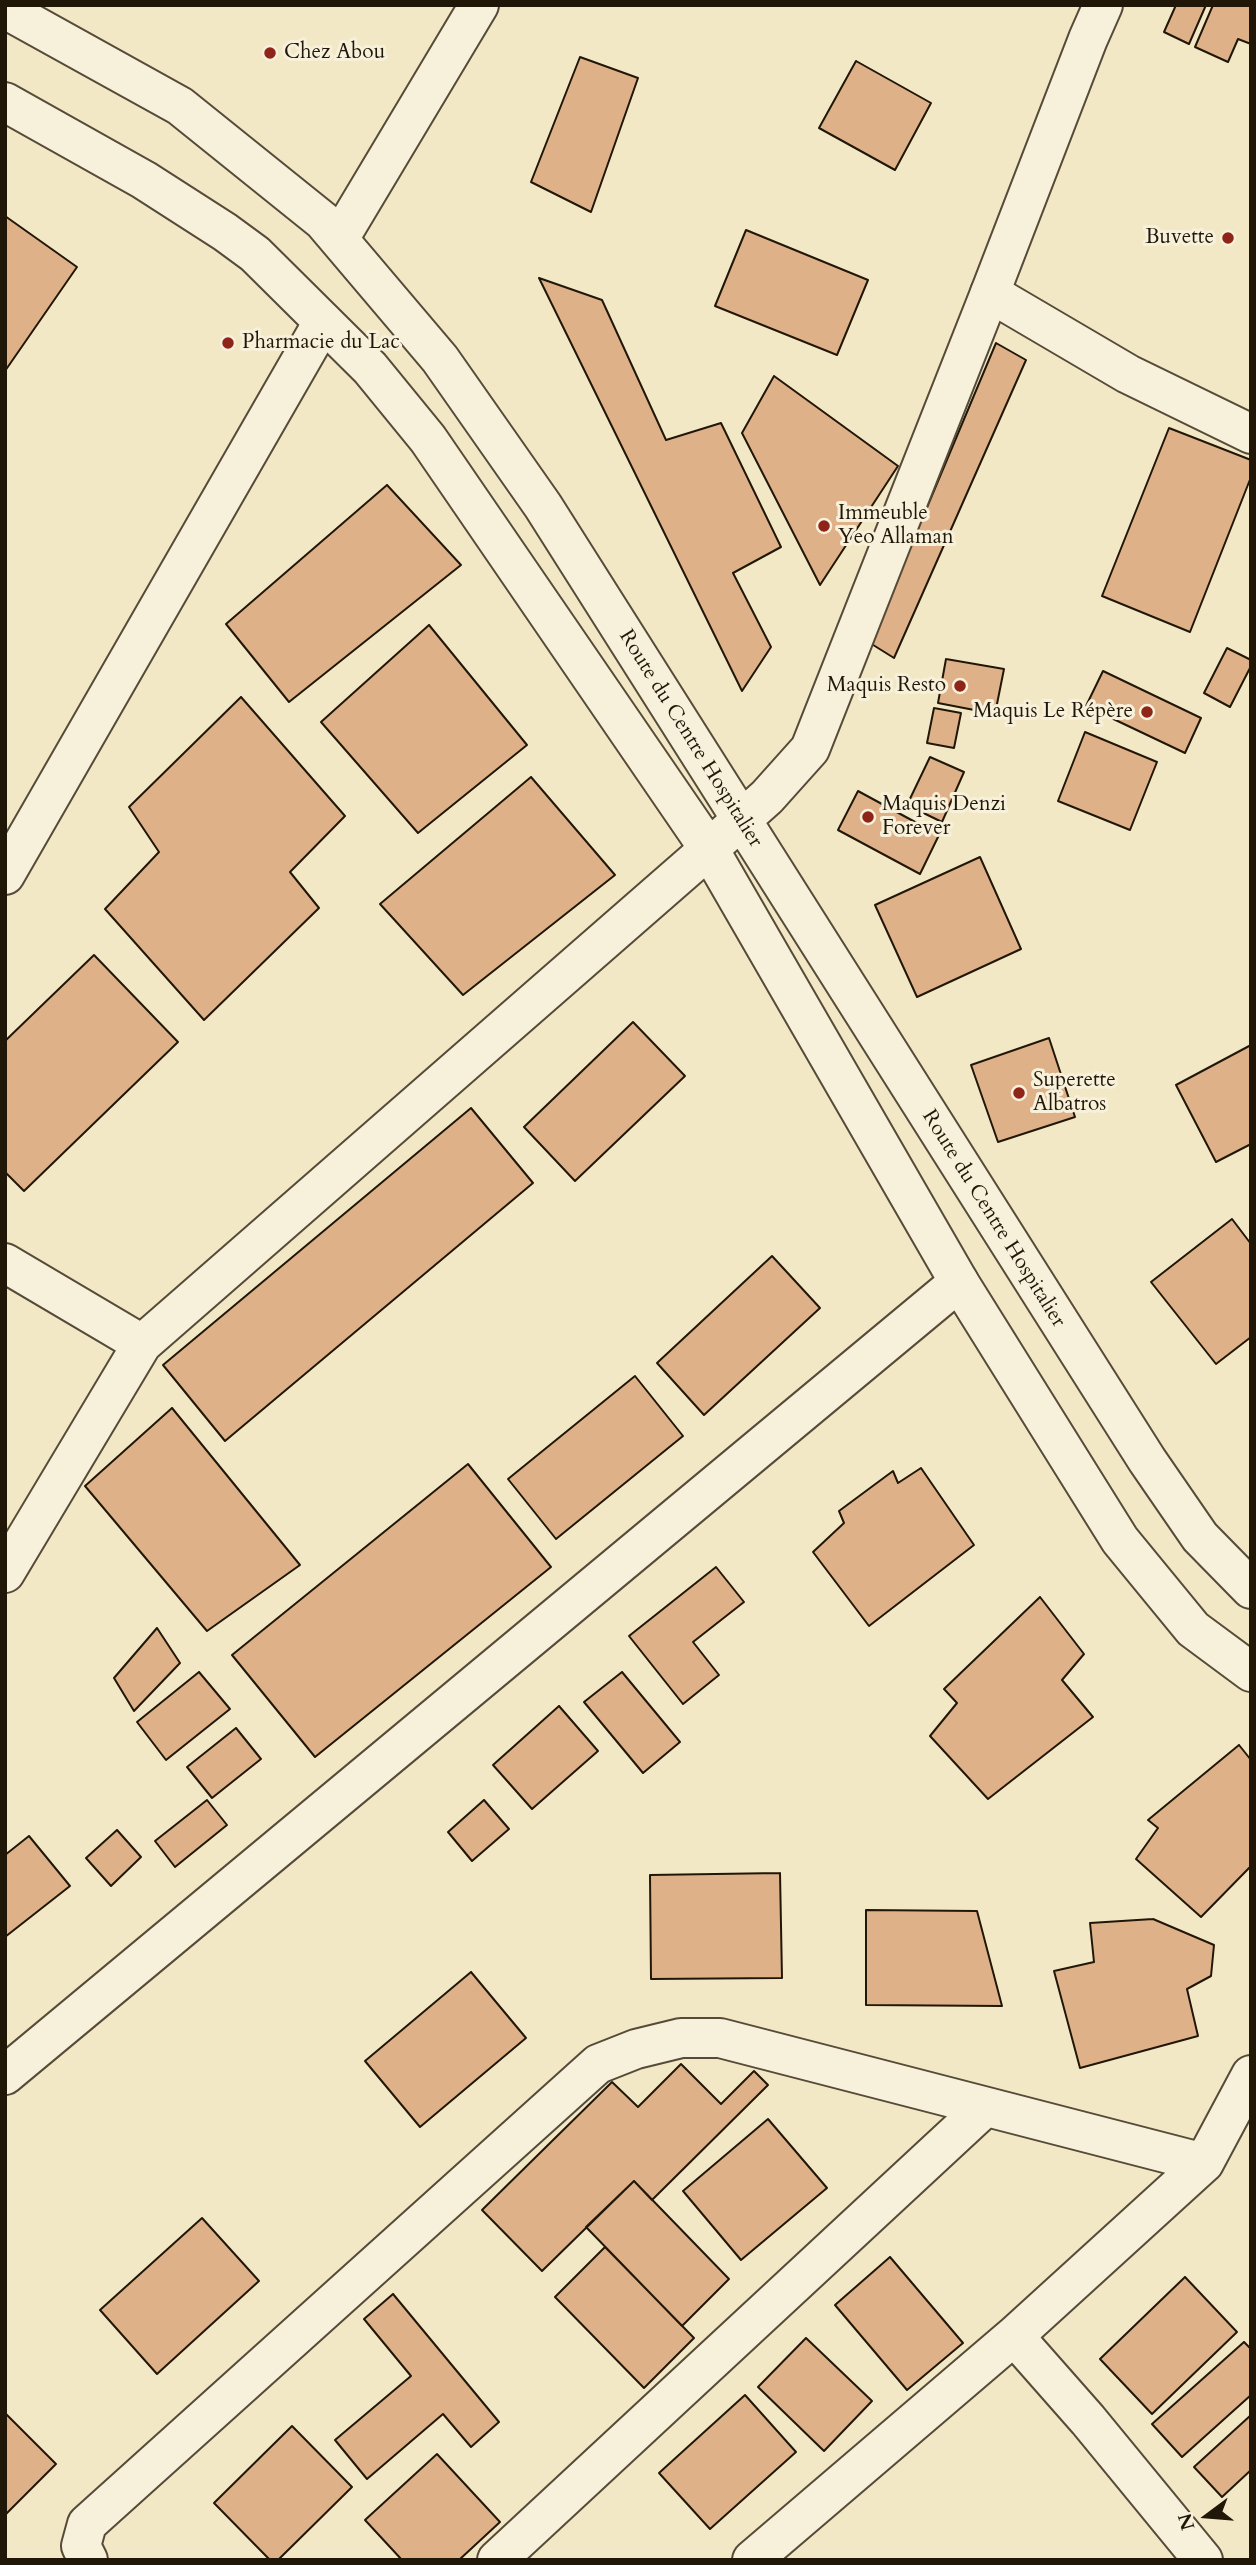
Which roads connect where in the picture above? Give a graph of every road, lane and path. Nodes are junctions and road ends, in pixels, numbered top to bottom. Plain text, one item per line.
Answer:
1 (480, 5) edge
2 (1104, 5) edge
3 (5, 9) edge
4 (5, 102) edge
5 (339, 239) junction
6 (990, 293) junction
7 (323, 322) junction
8 (1251, 434) edge
9 (741, 820) junction
10 (709, 849) junction
11 (5, 875) edge
12 (5, 1263) edge
13 (959, 1282) junction
14 (142, 1344) junction
15 (5, 1573) edge
16 (1251, 1589) edge
17 (1251, 1672) edge
18 (5, 2075) edge
19 (1251, 2075) edge
20 (985, 2106) junction
21 (1205, 2163) junction
22 (1014, 2336) junction
23 (88, 2560) edge
24 (497, 2560) edge
25 (752, 2560) edge
26 (1203, 2560) edge

1 - 5 street
2 - 6 street
3 - 5 street, Route du Centre Hospitalier
4 - 7 street, Route du Centre Hospitalier
5 - 9 street, Route du Centre Hospitalier
6 - 8 street
6 - 9 street
7 - 10 street, Route du Centre Hospitalier
7 - 11 street
9 - 10 street
9 - 16 street, Route du Centre Hospitalier
10 - 13 street, Route du Centre Hospitalier
10 - 14 street
12 - 14 street
13 - 17 street, Route du Centre Hospitalier
13 - 18 street
14 - 15 street
19 - 21 street
20 - 21 street
20 - 23 street
20 - 24 street
21 - 22 street
22 - 25 street
22 - 26 street

